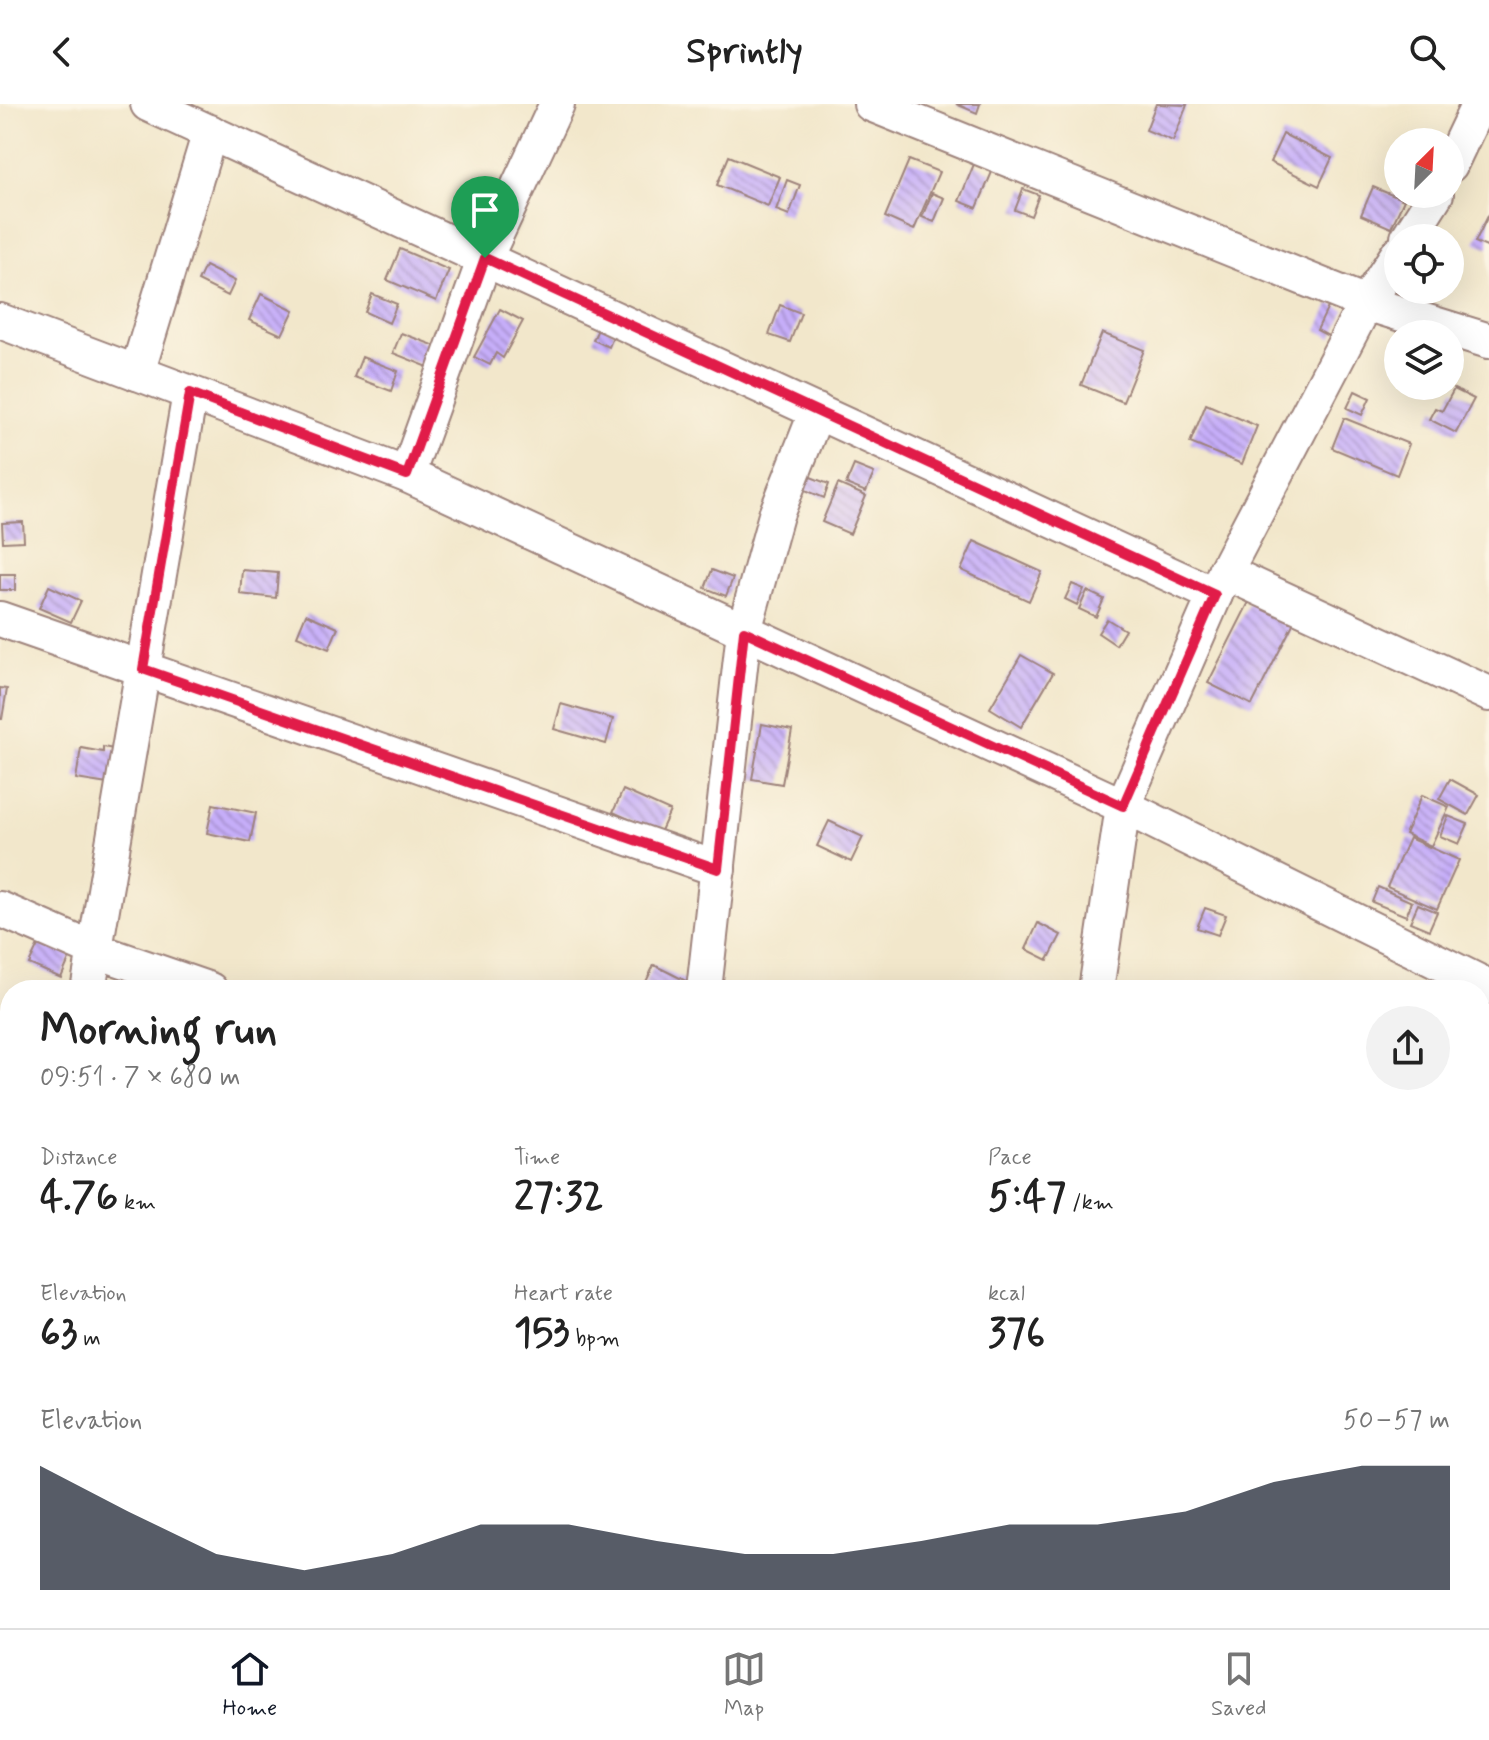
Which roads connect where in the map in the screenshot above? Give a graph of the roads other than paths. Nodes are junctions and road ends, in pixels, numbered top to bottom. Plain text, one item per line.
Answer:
1 (148, 104) edge
2 (557, 104) edge
3 (1479, 104) edge
4 (891, 108) edge
5 (210, 132) junction
6 (1464, 136) edge
7 (485, 258) junction
8 (1384, 275) edge
9 (1366, 303) junction
10 (0, 321) edge
11 (1489, 341) edge
12 (137, 373) junction
13 (190, 393) junction
14 (817, 411) junction
15 (407, 475) junction
16 (1220, 584) junction
17 (0, 619) edge
18 (744, 631) junction
19 (143, 669) junction
20 (1489, 694) edge
21 (1123, 806) junction
22 (718, 869) junction
23 (0, 909) edge
24 (94, 950) junction
25 (90, 980) edge
26 (181, 980) edge
27 (705, 980) edge
28 (1097, 980) edge
29 (1475, 980) edge

1 - 5 street
2 - 7 street
3 - 6 street
4 - 9 street
5 - 7 street
5 - 12 street
7 - 14 street
7 - 15 street
8 - 9 street
9 - 11 street
9 - 16 street
10 - 12 street
12 - 13 street
13 - 15 street
13 - 19 street
14 - 16 street
14 - 18 street
15 - 18 street
16 - 20 street
16 - 21 street
17 - 19 street
18 - 21 street
18 - 22 street
19 - 22 street
19 - 24 street
21 - 28 street
21 - 29 street
22 - 27 street
23 - 24 street
24 - 25 street
24 - 26 street

